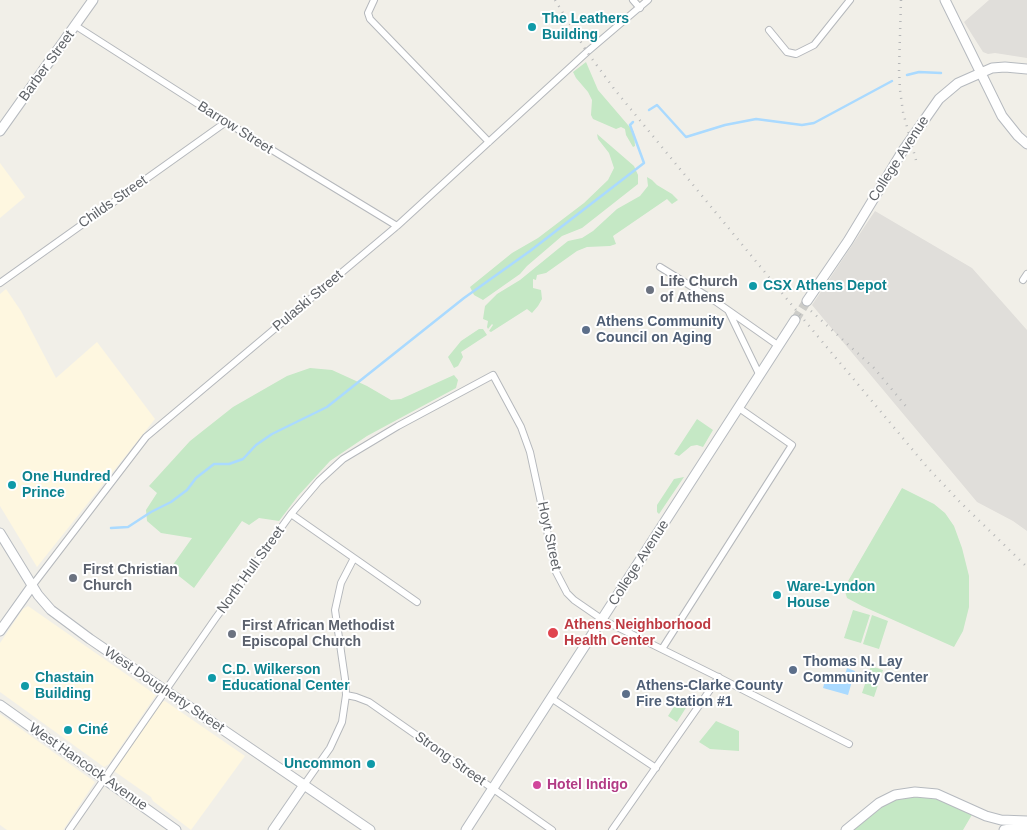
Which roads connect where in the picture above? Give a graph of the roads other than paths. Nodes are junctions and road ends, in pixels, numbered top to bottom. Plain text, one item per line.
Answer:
1 (94, 0) edge
2 (374, 0) edge
3 (633, 0) edge
4 (648, 0) edge
5 (850, 0) edge
6 (945, 0) edge
7 (640, 8) junction
8 (76, 26) junction
9 (769, 30) dead end
10 (1027, 69) edge
11 (981, 72) junction
12 (226, 122) junction
13 (0, 131) edge
14 (489, 142) junction
15 (1027, 144) edge
16 (397, 226) junction
17 (660, 267) dead end
18 (1027, 274) edge
19 (1023, 280) dead end
20 (0, 283) edge
21 (807, 302) tunnel mouth
22 (729, 310) junction
23 (795, 320) tunnel mouth
24 (779, 346) junction
25 (493, 375) joint
26 (760, 376) junction
27 (739, 408) junction
28 (292, 514) junction
29 (0, 533) edge
30 (354, 558) junction
31 (32, 586) junction
32 (417, 602) dead end
33 (603, 620) junction
34 (0, 631) edge
35 (662, 649) junction
36 (719, 677) junction
37 (166, 690) junction
38 (346, 695) junction
39 (551, 698) junction
40 (0, 705) edge
41 (849, 744) dead end
42 (656, 768) junction
43 (104, 779) junction
44 (304, 785) junction
45 (492, 789) junction
46 (1027, 821) edge
47 (1027, 826) edge
48 (69, 830) edge
49 (176, 830) edge
50 (273, 830) edge
51 (370, 830) edge
52 (466, 830) edge
53 (552, 830) edge
54 (612, 830) edge
55 (846, 830) edge
56 (1004, 830) edge

1 - 8 street, Barber Street
2 - 14 street
3 - 7 street
4 - 7 street, Pulaski Street
5 - 9 street
6 - 11 street
7 - 14 street, Pulaski Street
8 - 12 street, Barrow Street
8 - 13 street, Barber Street
10 - 11 street, College Avenue
11 - 15 street
11 - 21 street, College Avenue
12 - 16 street, Barrow Street
12 - 20 street, Childs Street
14 - 16 street, Pulaski Street
16 - 31 street, Pulaski Street
17 - 22 street
18 - 19 street
22 - 24 street
22 - 26 street
23 - 24 street, College Avenue
24 - 26 street, College Avenue
25 - 28 street, North Hull Street
25 - 33 street, Hoyt Street
26 - 27 street, College Avenue
27 - 33 street, College Avenue
27 - 35 street
28 - 30 street
28 - 37 street, North Hull Street
29 - 31 street, West Dougherty Street
30 - 32 street
30 - 38 street
31 - 34 street, Pulaski Street
31 - 37 street, West Dougherty Street
33 - 35 street, Hoyt Street
33 - 39 street, College Avenue
35 - 36 street, Hoyt Street
36 - 41 street, Hoyt Street
36 - 42 street
37 - 43 street, North Hull Street
37 - 44 street, West Dougherty Street
38 - 44 street
38 - 45 street, Strong Street
39 - 42 street
39 - 45 street, College Avenue
40 - 43 street, West Hancock Avenue
42 - 54 street
43 - 48 street, North Hull Street
43 - 49 street, West Hancock Avenue
44 - 50 street
44 - 51 street, West Dougherty Street
45 - 52 street, College Avenue
45 - 53 street, Strong Street
46 - 55 street
47 - 56 street

